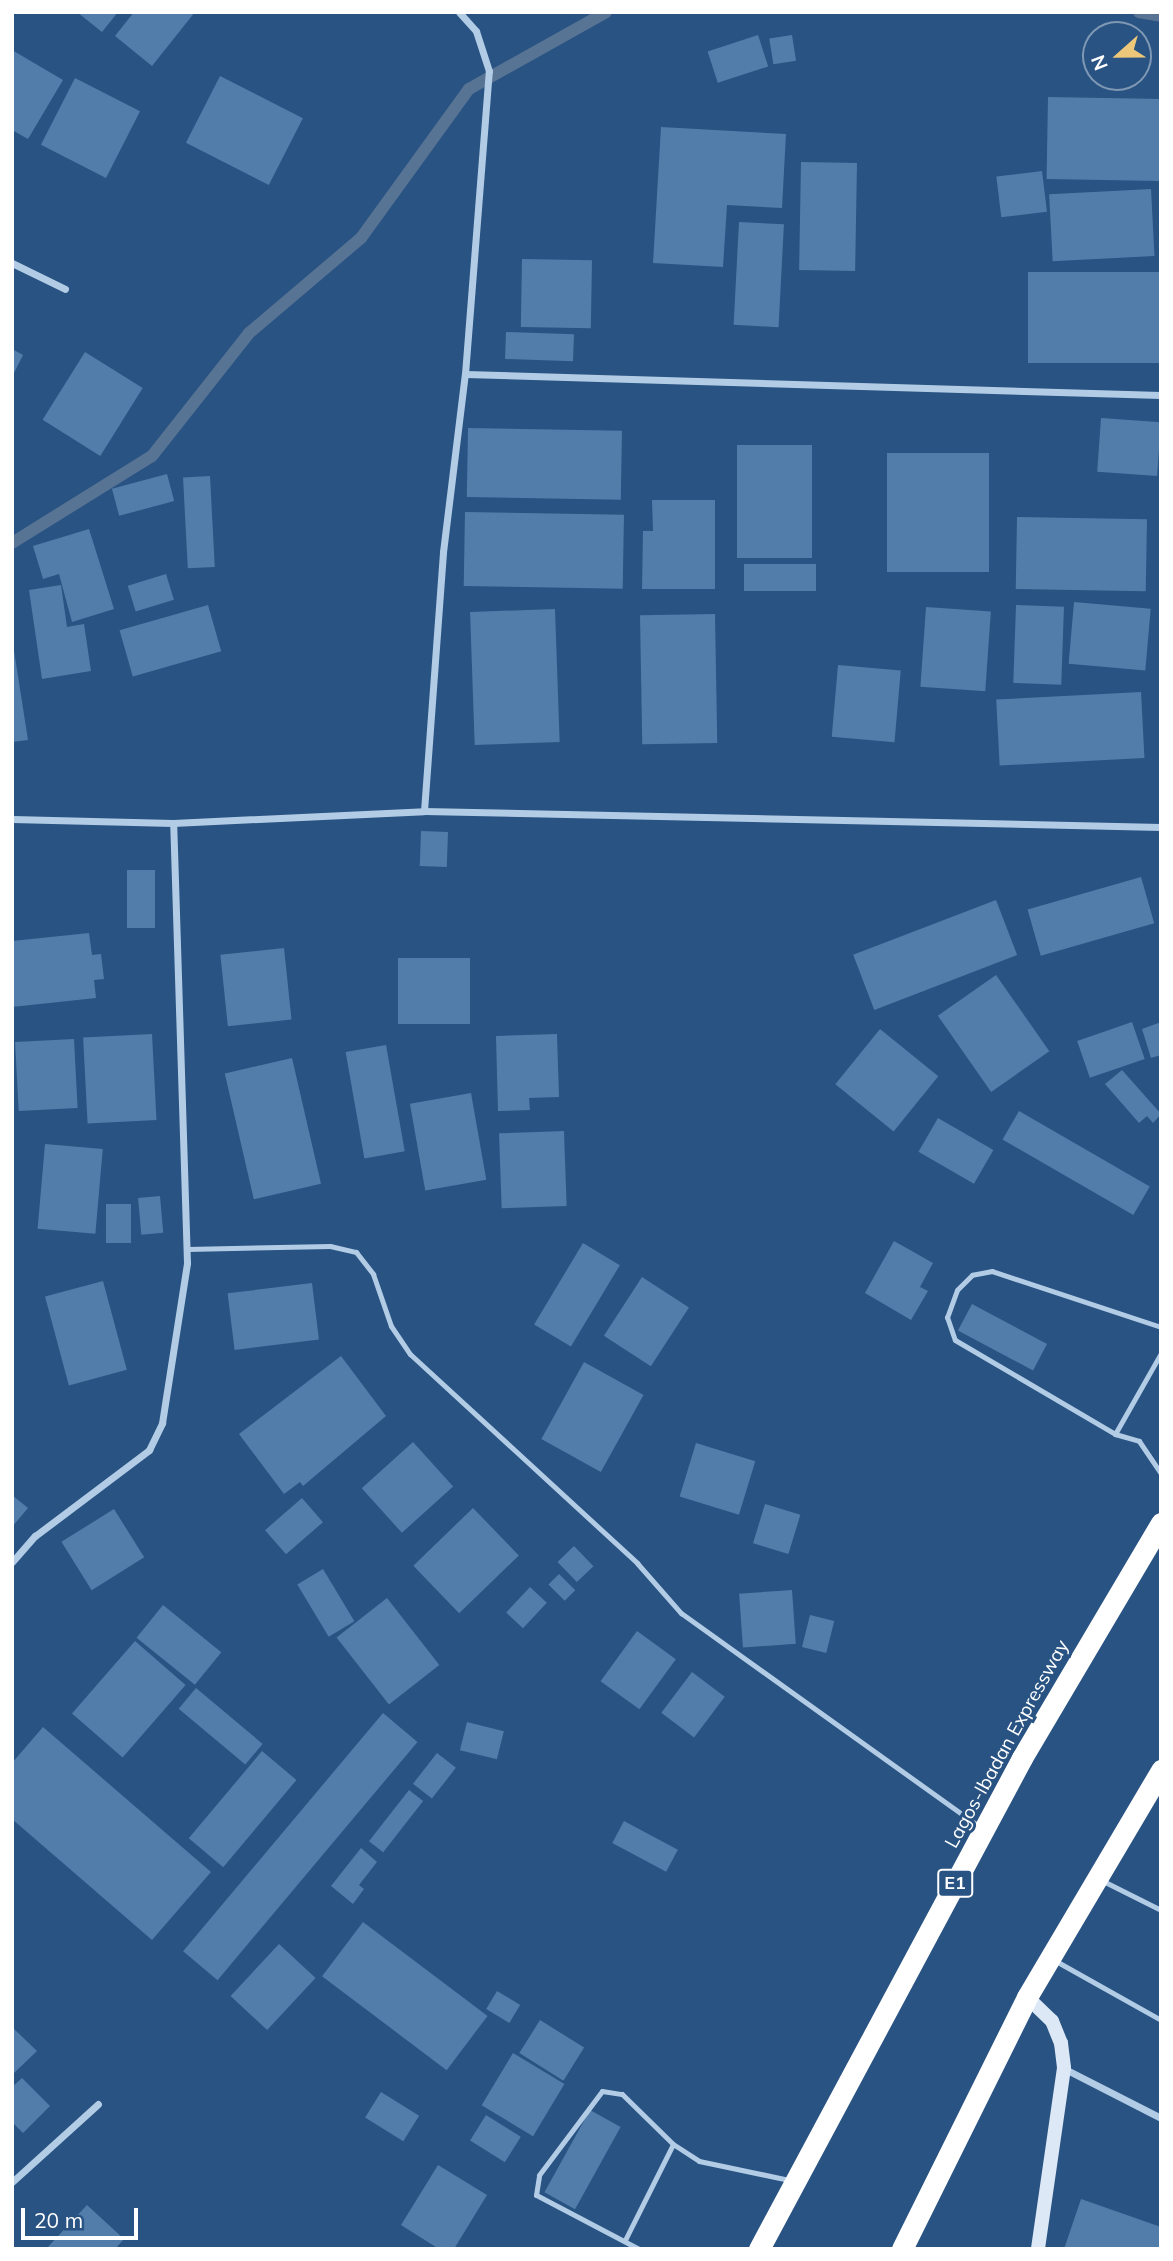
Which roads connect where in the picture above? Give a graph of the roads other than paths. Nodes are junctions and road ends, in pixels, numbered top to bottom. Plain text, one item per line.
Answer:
1 (459, 12) edge
2 (12, 263) edge
3 (65, 289) dead end
4 (465, 374) junction
5 (1161, 395) edge
6 (424, 811) junction
7 (12, 819) edge
8 (173, 823) junction
9 (1161, 827) edge
10 (187, 1249) junction
11 (1161, 1328) edge
12 (1161, 1353) edge
13 (1115, 1434) junction
14 (1161, 1474) edge
15 (1161, 1523) edge
16 (12, 1562) edge
17 (1161, 1770) edge
18 (983, 1830) junction
19 (1097, 1878) junction
20 (1161, 1910) edge
21 (1051, 1959) junction
22 (1027, 1997) junction
23 (1161, 2020) edge
24 (1065, 2068) junction
25 (97, 2104) dead end
26 (1161, 2118) edge
27 (673, 2144) junction
28 (795, 2181) junction
29 (12, 2182) edge
30 (625, 2240) junction
31 (639, 2249) edge
32 (759, 2249) edge
33 (902, 2249) edge
34 (1038, 2249) edge

1 - 4 street
2 - 3 street
4 - 5 street
4 - 6 street
6 - 8 street
6 - 9 street
7 - 8 street
8 - 10 street
10 - 16 street
10 - 18 lane
11 - 13 lane
12 - 13 lane
13 - 14 lane
15 - 18 highway, Lagos-Ibadan Expressway / E1
17 - 19 highway
18 - 28 highway, Lagos-Ibadan Expressway / E1
19 - 20 lane
19 - 21 highway
21 - 22 highway
21 - 23 lane
22 - 24 main road
22 - 33 highway
24 - 26 street
24 - 34 main road
25 - 29 street
27 - 28 lane
27 - 30 lane
27 - 30 lane
28 - 32 highway, Lagos-Ibadan Expressway / E1
30 - 31 lane

